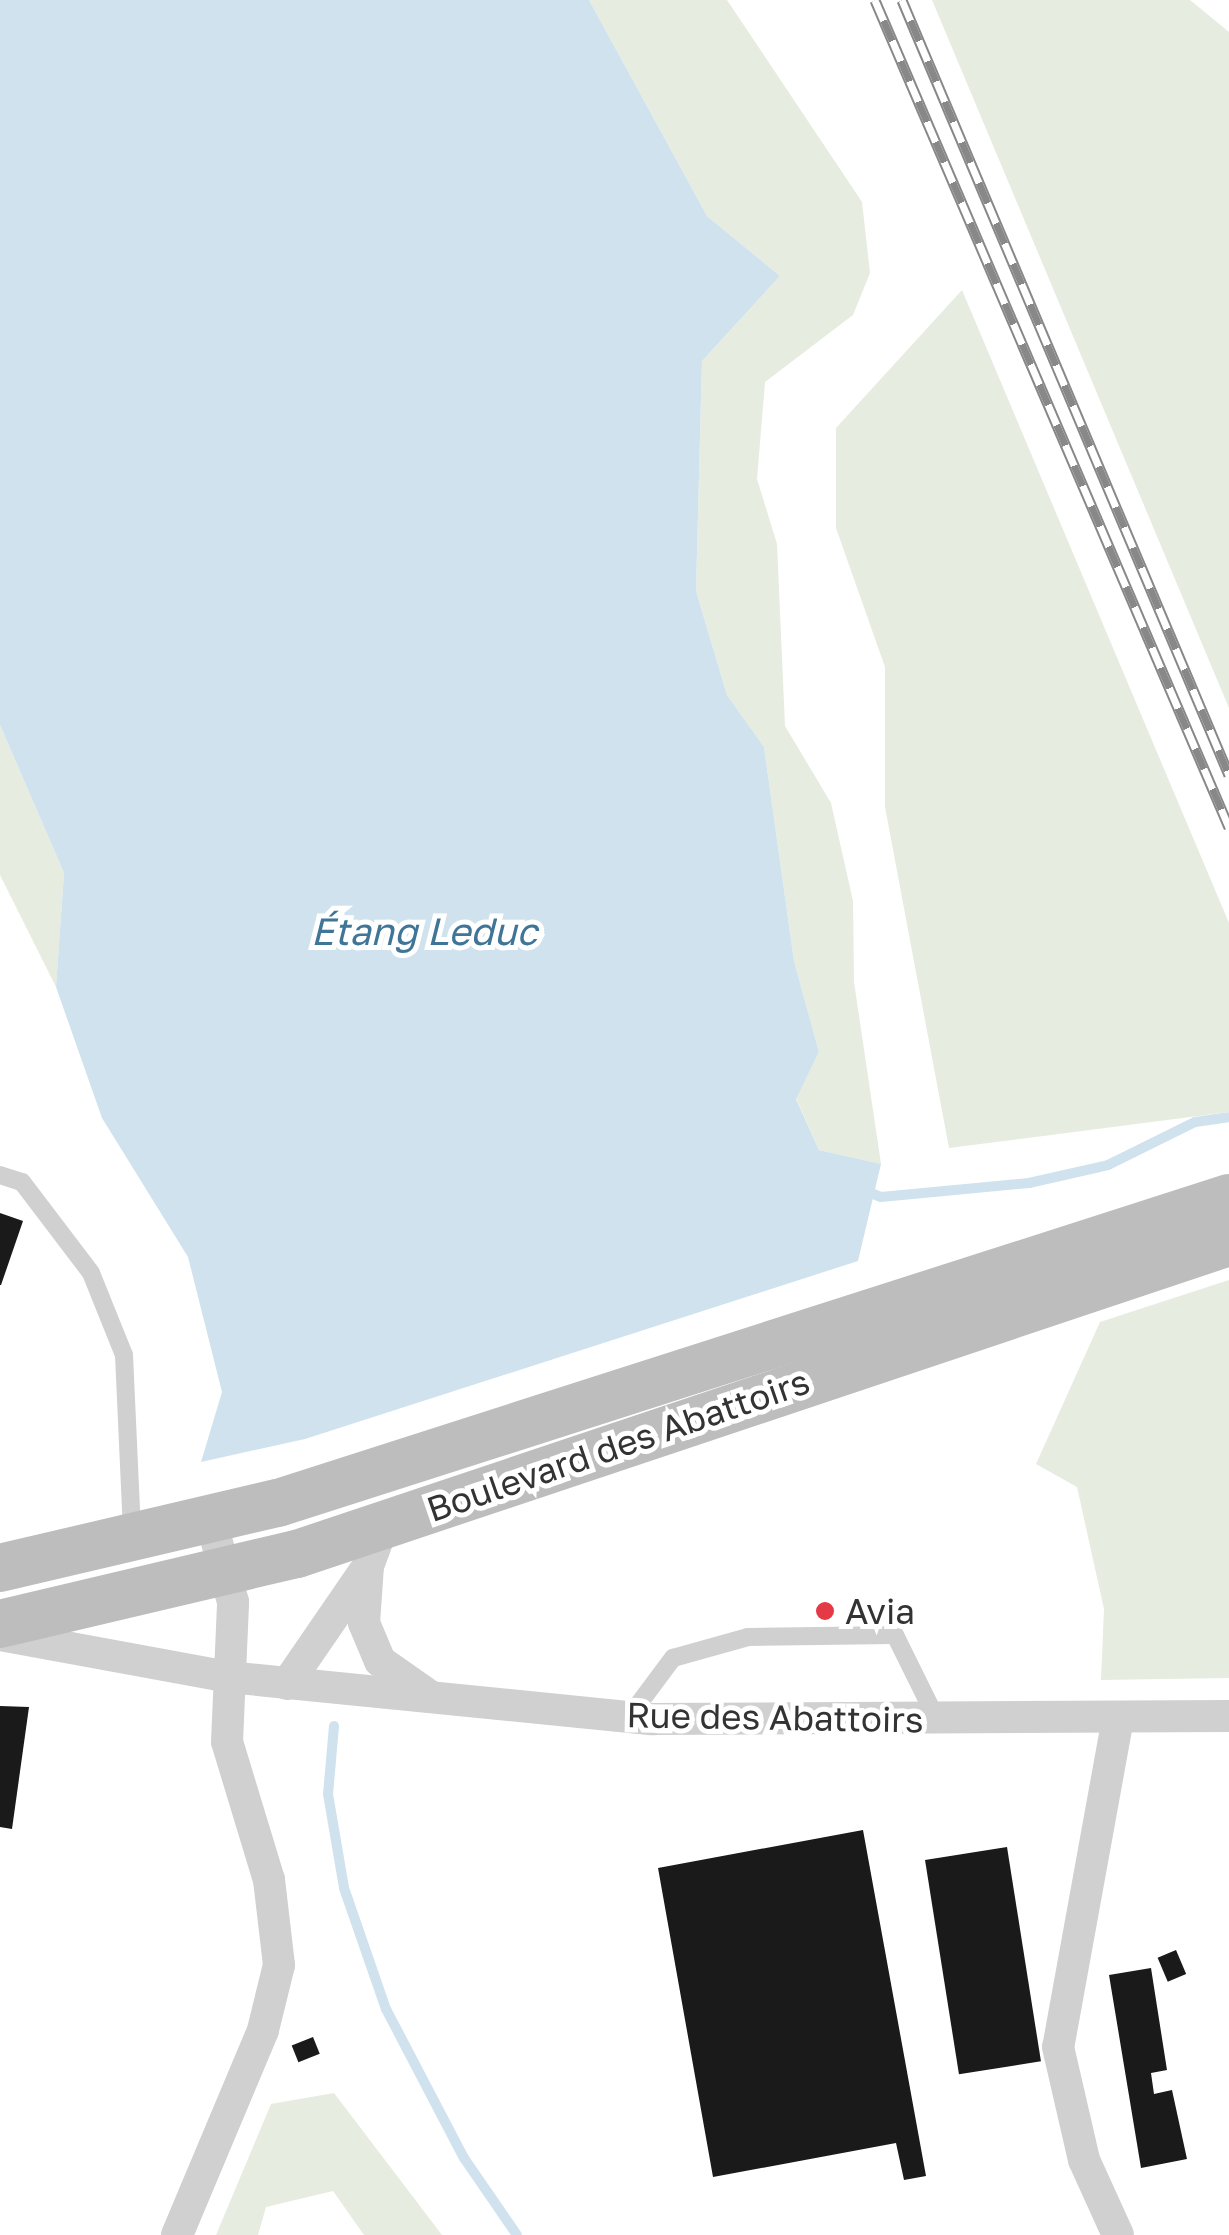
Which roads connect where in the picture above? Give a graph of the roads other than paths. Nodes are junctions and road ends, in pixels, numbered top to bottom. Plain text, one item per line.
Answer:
1 (0, 1175) edge
2 (1229, 1198) edge
3 (1229, 1242) edge
4 (211, 1520) junction
5 (133, 1542) junction
6 (376, 1545) junction
7 (0, 1568) edge
8 (229, 1570) junction
9 (0, 1624) edge
10 (0, 1635) edge
11 (228, 1677) junction
12 (287, 1684) junction
13 (434, 1699) junction
14 (1229, 1716) edge
15 (629, 1717) junction
16 (936, 1718) junction
17 (1118, 1718) junction
18 (177, 2235) edge
19 (1118, 2235) edge

1 - 5 lane
2 - 4 street, Boulevard des Abattoirs
3 - 6 street, Boulevard des Abattoirs
4 - 5 street, Boulevard des Abattoirs
4 - 8 street
5 - 7 street, Boulevard des Abattoirs
6 - 8 street, Boulevard des Abattoirs
6 - 12 street
6 - 13 street, Rue des Abattoirs
8 - 9 street, Boulevard des Abattoirs
8 - 11 street
10 - 11 street, Rue des Abattoirs
11 - 12 street, Rue des Abattoirs
11 - 18 street
12 - 13 street, Rue des Abattoirs
13 - 15 street, Rue des Abattoirs
14 - 17 street, Rue des Abattoirs
15 - 16 street, Rue des Abattoirs
15 - 16 lane
16 - 17 street, Rue des Abattoirs
17 - 19 street

